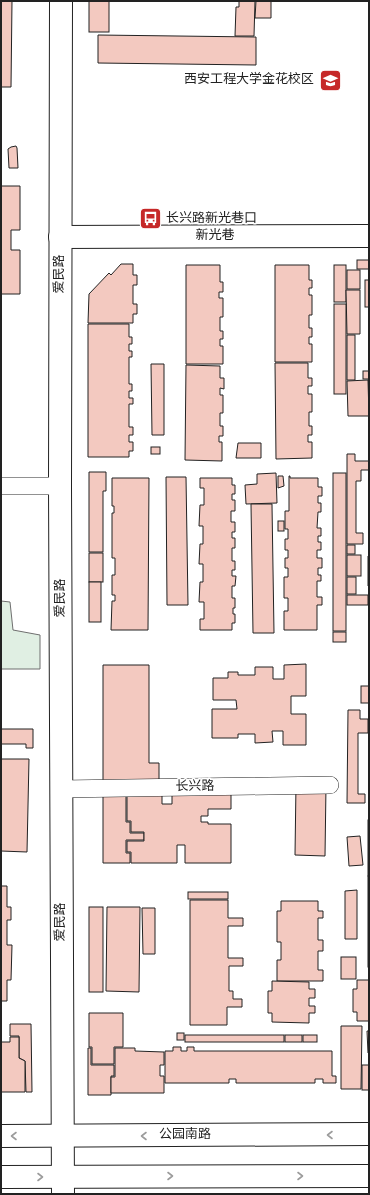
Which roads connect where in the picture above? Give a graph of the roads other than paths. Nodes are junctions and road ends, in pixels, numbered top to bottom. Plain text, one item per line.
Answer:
1 (61, 1) edge
2 (369, 236) edge
3 (60, 237) junction
4 (1, 486) edge
5 (60, 486) junction
6 (330, 785) dead end
7 (61, 789) junction
8 (369, 1134) edge
9 (1, 1136) edge
10 (62, 1136) junction
11 (369, 1176) edge
12 (1, 1177) edge
13 (63, 1185) edge

1 - 3 street, 爱民路
2 - 3 street, 新光巷
3 - 5 street, 爱民路
4 - 5 street
5 - 7 street, 爱民路
6 - 7 street, 长兴路
7 - 10 street, 爱民路
8 -> 10 street, 公园南路
10 -> 9 street, 公园南路
10 - 13 street, 爱民路
13 -> 11 street
12 -> 13 street

